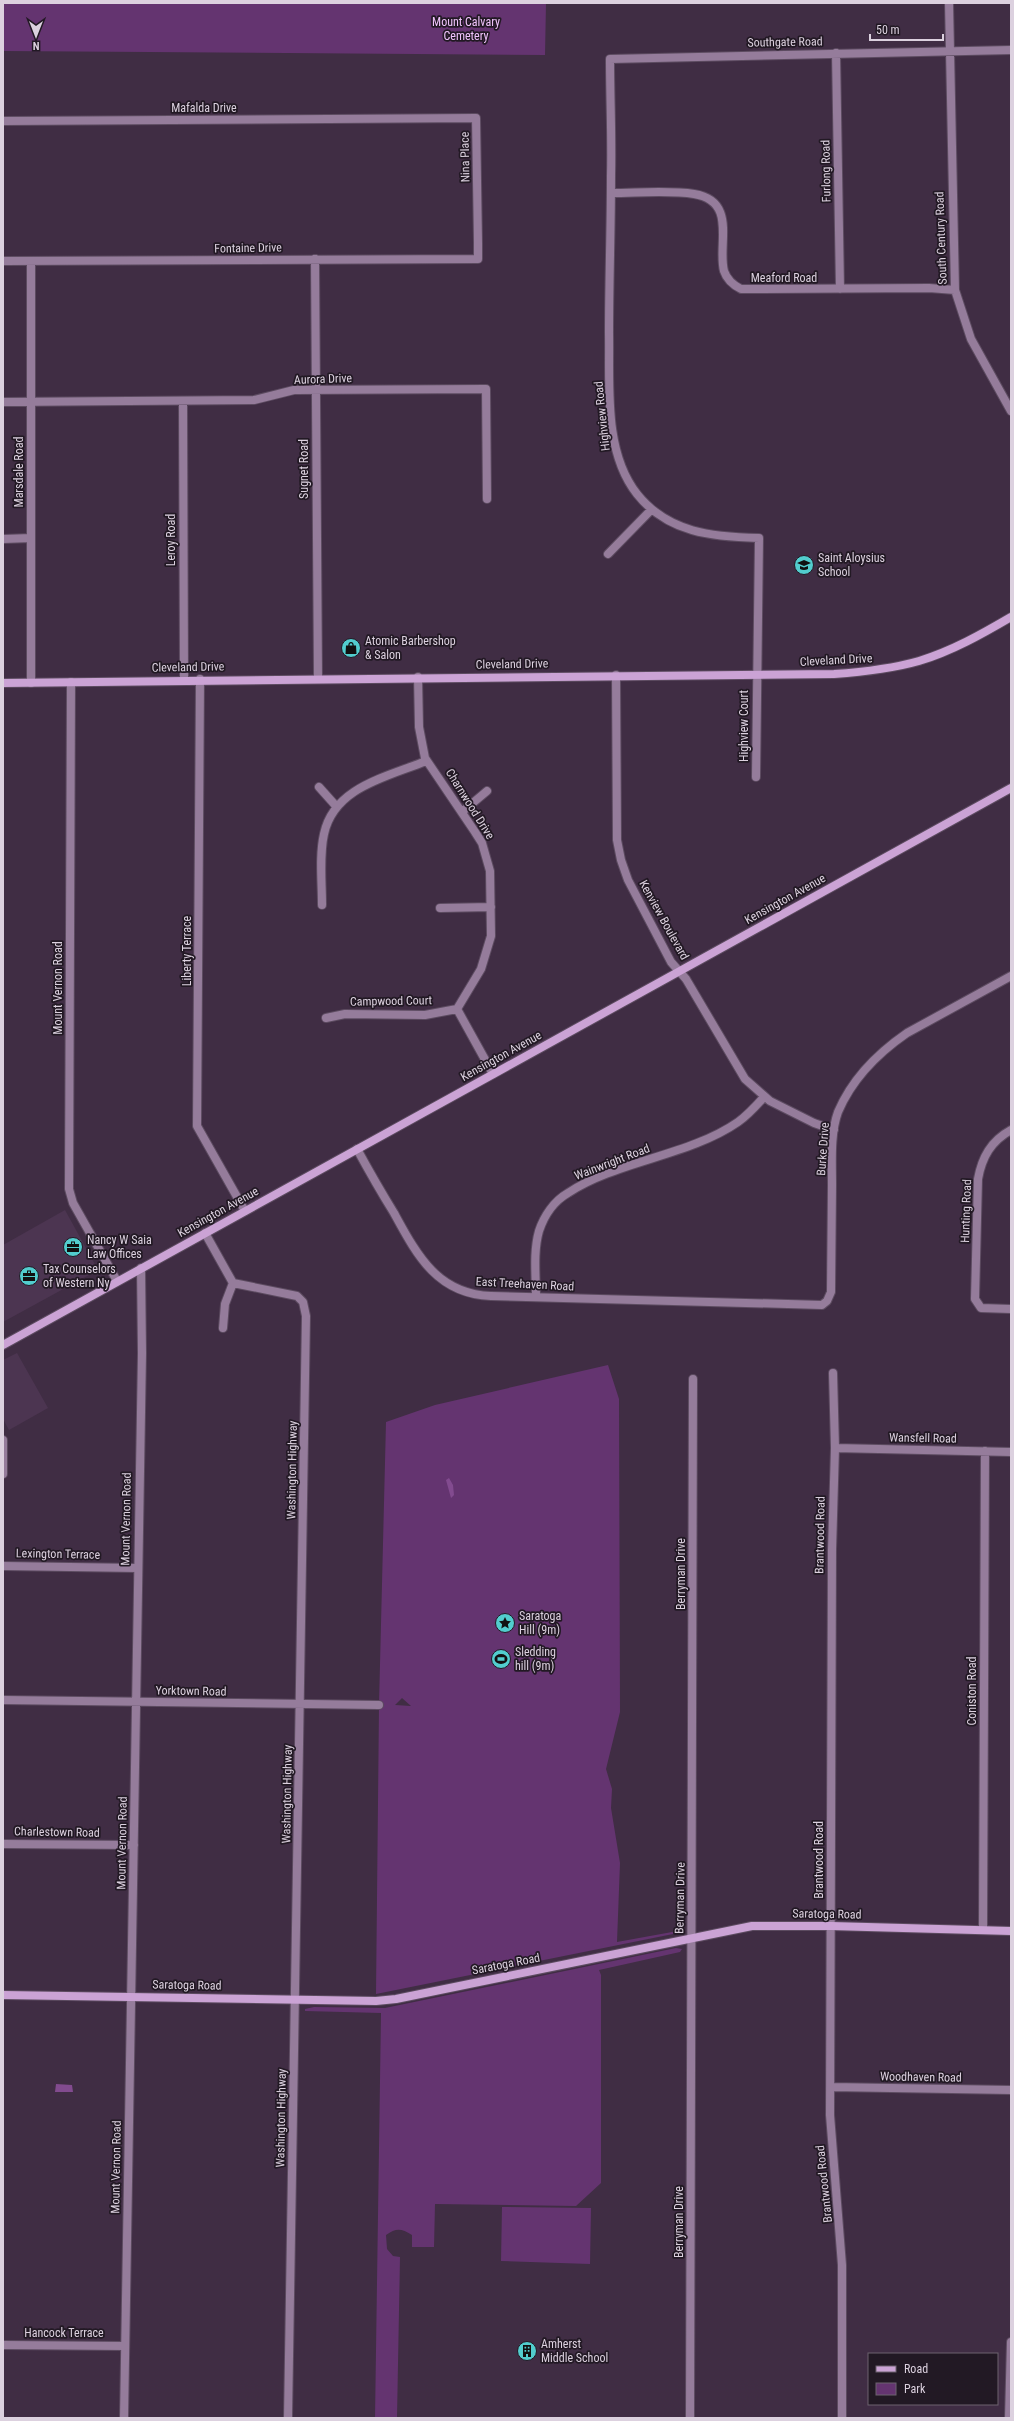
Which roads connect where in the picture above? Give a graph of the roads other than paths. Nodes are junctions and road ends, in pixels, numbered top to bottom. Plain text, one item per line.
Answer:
1 (949, 3) edge
2 (1011, 50) edge
3 (950, 51) junction
4 (836, 53) junction
5 (610, 108) joint
6 (406, 118) joint
7 (3, 121) edge
8 (611, 193) junction
9 (478, 243) joint
10 (315, 259) junction
11 (3, 261) edge
12 (31, 261) junction
13 (840, 289) junction
14 (955, 290) junction
15 (316, 390) junction
16 (183, 401) junction
17 (3, 402) edge
18 (31, 402) junction
19 (1011, 411) edge
20 (486, 500) dead end
21 (651, 510) junction
22 (31, 538) junction
23 (3, 539) edge
24 (608, 554) dead end
25 (1011, 617) edge
26 (756, 674) junction
27 (616, 675) junction
28 (418, 677) junction
29 (318, 678) junction
30 (184, 679) junction
31 (200, 679) junction
32 (3, 682) edge
33 (31, 682) junction
34 (71, 682) junction
35 (426, 761) junction
36 (756, 777) dead end
37 (319, 787) dead end
38 (1011, 788) edge
39 (487, 791) dead end
40 (336, 806) junction
41 (462, 812) junction
42 (322, 904) dead end
43 (491, 907) junction
44 (440, 908) dead end
45 (679, 971) junction
46 (1011, 976) edge
47 (457, 1009) junction
48 (326, 1018) dead end
49 (493, 1074) junction
50 (764, 1097) junction
51 (834, 1130) junction
52 (1011, 1130) edge
53 (357, 1149) junction
54 (246, 1211) junction
55 (205, 1233) junction
56 (141, 1268) junction
57 (117, 1281) junction
58 (233, 1284) junction
59 (536, 1297) junction
60 (718, 1302) joint
61 (1011, 1309) edge
62 (223, 1328) dead end
63 (3, 1344) edge
64 (833, 1373) dead end
65 (693, 1379) dead end
66 (3, 1440) edge
67 (835, 1448) junction
68 (985, 1451) junction
69 (1011, 1452) edge
70 (3, 1474) edge
71 (3, 1566) edge
72 (137, 1568) junction
73 (3, 1700) edge
74 (136, 1702) junction
75 (300, 1704) junction
76 (379, 1705) dead end
77 (3, 1844) edge
78 (134, 1845) junction
79 (831, 1926) junction
80 (983, 1930) junction
81 (1011, 1931) edge
82 (691, 1939) junction
83 (3, 1995) edge
84 (131, 1996) junction
85 (295, 1999) junction
86 (830, 2087) junction
87 (1011, 2090) edge
88 (1011, 2342) edge
89 (3, 2345) edge
90 (125, 2346) junction
91 (124, 2418) edge
92 (288, 2418) edge
93 (690, 2418) edge
94 (842, 2418) edge
95 (1009, 2418) edge

1 - 3 street, South Century Road
2 - 3 street, Southgate Road
3 - 4 street, Southgate Road
3 - 14 street, South Century Road
4 - 5 street, Southgate Road
4 - 13 street, Furlong Road
5 - 8 street, Highview Road
6 - 7 street, Mafalda Drive
6 - 9 street, Nina Place
8 - 13 street, Meaford Road
8 - 21 street, Highview Road
9 - 10 street, Fontaine Drive
10 - 12 street, Fontaine Drive
10 - 15 street, Sugnet Road
11 - 12 street, Fontaine Drive
12 - 18 street, Marsdale Road
13 - 14 street, Meaford Road
14 - 19 street, South Century Road
15 - 16 street, Aurora Drive
15 - 20 street, Aurora Drive
15 - 29 street, Sugnet Road
16 - 18 street, Aurora Drive
16 - 30 street, Leroy Road
17 - 18 street, Aurora Drive
18 - 22 street, Marsdale Road
21 - 24 street
21 - 26 street, Highview Road
22 - 23 street
22 - 33 street, Marsdale Road
25 - 26 street, Cleveland Drive
26 - 27 street, Cleveland Drive
26 - 36 street, Highview Court
27 - 28 street, Cleveland Drive
27 - 45 street, Kenview Boulevard
28 - 29 street, Cleveland Drive
28 - 35 street, Charnwood Drive
29 - 31 street, Cleveland Drive
30 - 31 street, Cleveland Drive
30 - 34 street, Cleveland Drive
31 - 54 street, Liberty Terrace
32 - 33 street, Cleveland Drive
33 - 34 street, Cleveland Drive
34 - 57 street, Mount Vernon Road
35 - 40 street
35 - 41 street, Charnwood Drive
37 - 40 street
38 - 45 street, Kensington Avenue
39 - 41 street
40 - 42 street
41 - 43 street, Charnwood Drive
43 - 44 street
43 - 47 street, Charnwood Drive
45 - 49 street, Kensington Avenue
45 - 50 street, Kenview Boulevard
46 - 51 street, Burke Drive
47 - 48 street, Campwood Court
47 - 49 street
49 - 53 street, Kensington Avenue
50 - 51 street, Kenview Boulevard
50 - 59 street, Wainwright Road
51 - 60 street, Burke Drive
52 - 61 street, Hunting Road
53 - 54 street, Kensington Avenue
53 - 59 street, East Treehaven Road
54 - 55 street, Kensington Avenue
55 - 56 street, Kensington Avenue
55 - 58 street
56 - 57 street, Kensington Avenue
56 - 72 street, Mount Vernon Road
57 - 63 street, Kensington Avenue
58 - 62 street
58 - 75 street, Washington Highway
59 - 60 street, East Treehaven Road
64 - 67 street, Brantwood Road
65 - 82 street, Berryman Drive
66 - 70 street
67 - 68 street, Wansfell Road
67 - 79 street, Brantwood Road
68 - 69 street, Wansfell Road
68 - 80 street, Coniston Road
71 - 72 street, Lexington Terrace
72 - 74 street, Mount Vernon Road
73 - 74 street, Yorktown Road
74 - 75 street, Yorktown Road
74 - 78 street, Mount Vernon Road
75 - 76 street, Yorktown Road
75 - 85 street, Washington Highway
77 - 78 street, Charlestown Road
78 - 84 street, Mount Vernon Road
79 - 80 street, Saratoga Road
79 - 82 street, Saratoga Road
79 - 86 street, Brantwood Road
80 - 81 street, Saratoga Road
82 - 85 street, Saratoga Road
82 - 93 street, Berryman Drive
83 - 84 street, Saratoga Road
84 - 85 street, Saratoga Road
84 - 90 street, Mount Vernon Road
85 - 92 street, Washington Highway
86 - 87 street, Woodhaven Road
86 - 94 street, Brantwood Road
88 - 95 street
89 - 90 street, Hancock Terrace
90 - 91 street, Mount Vernon Road

